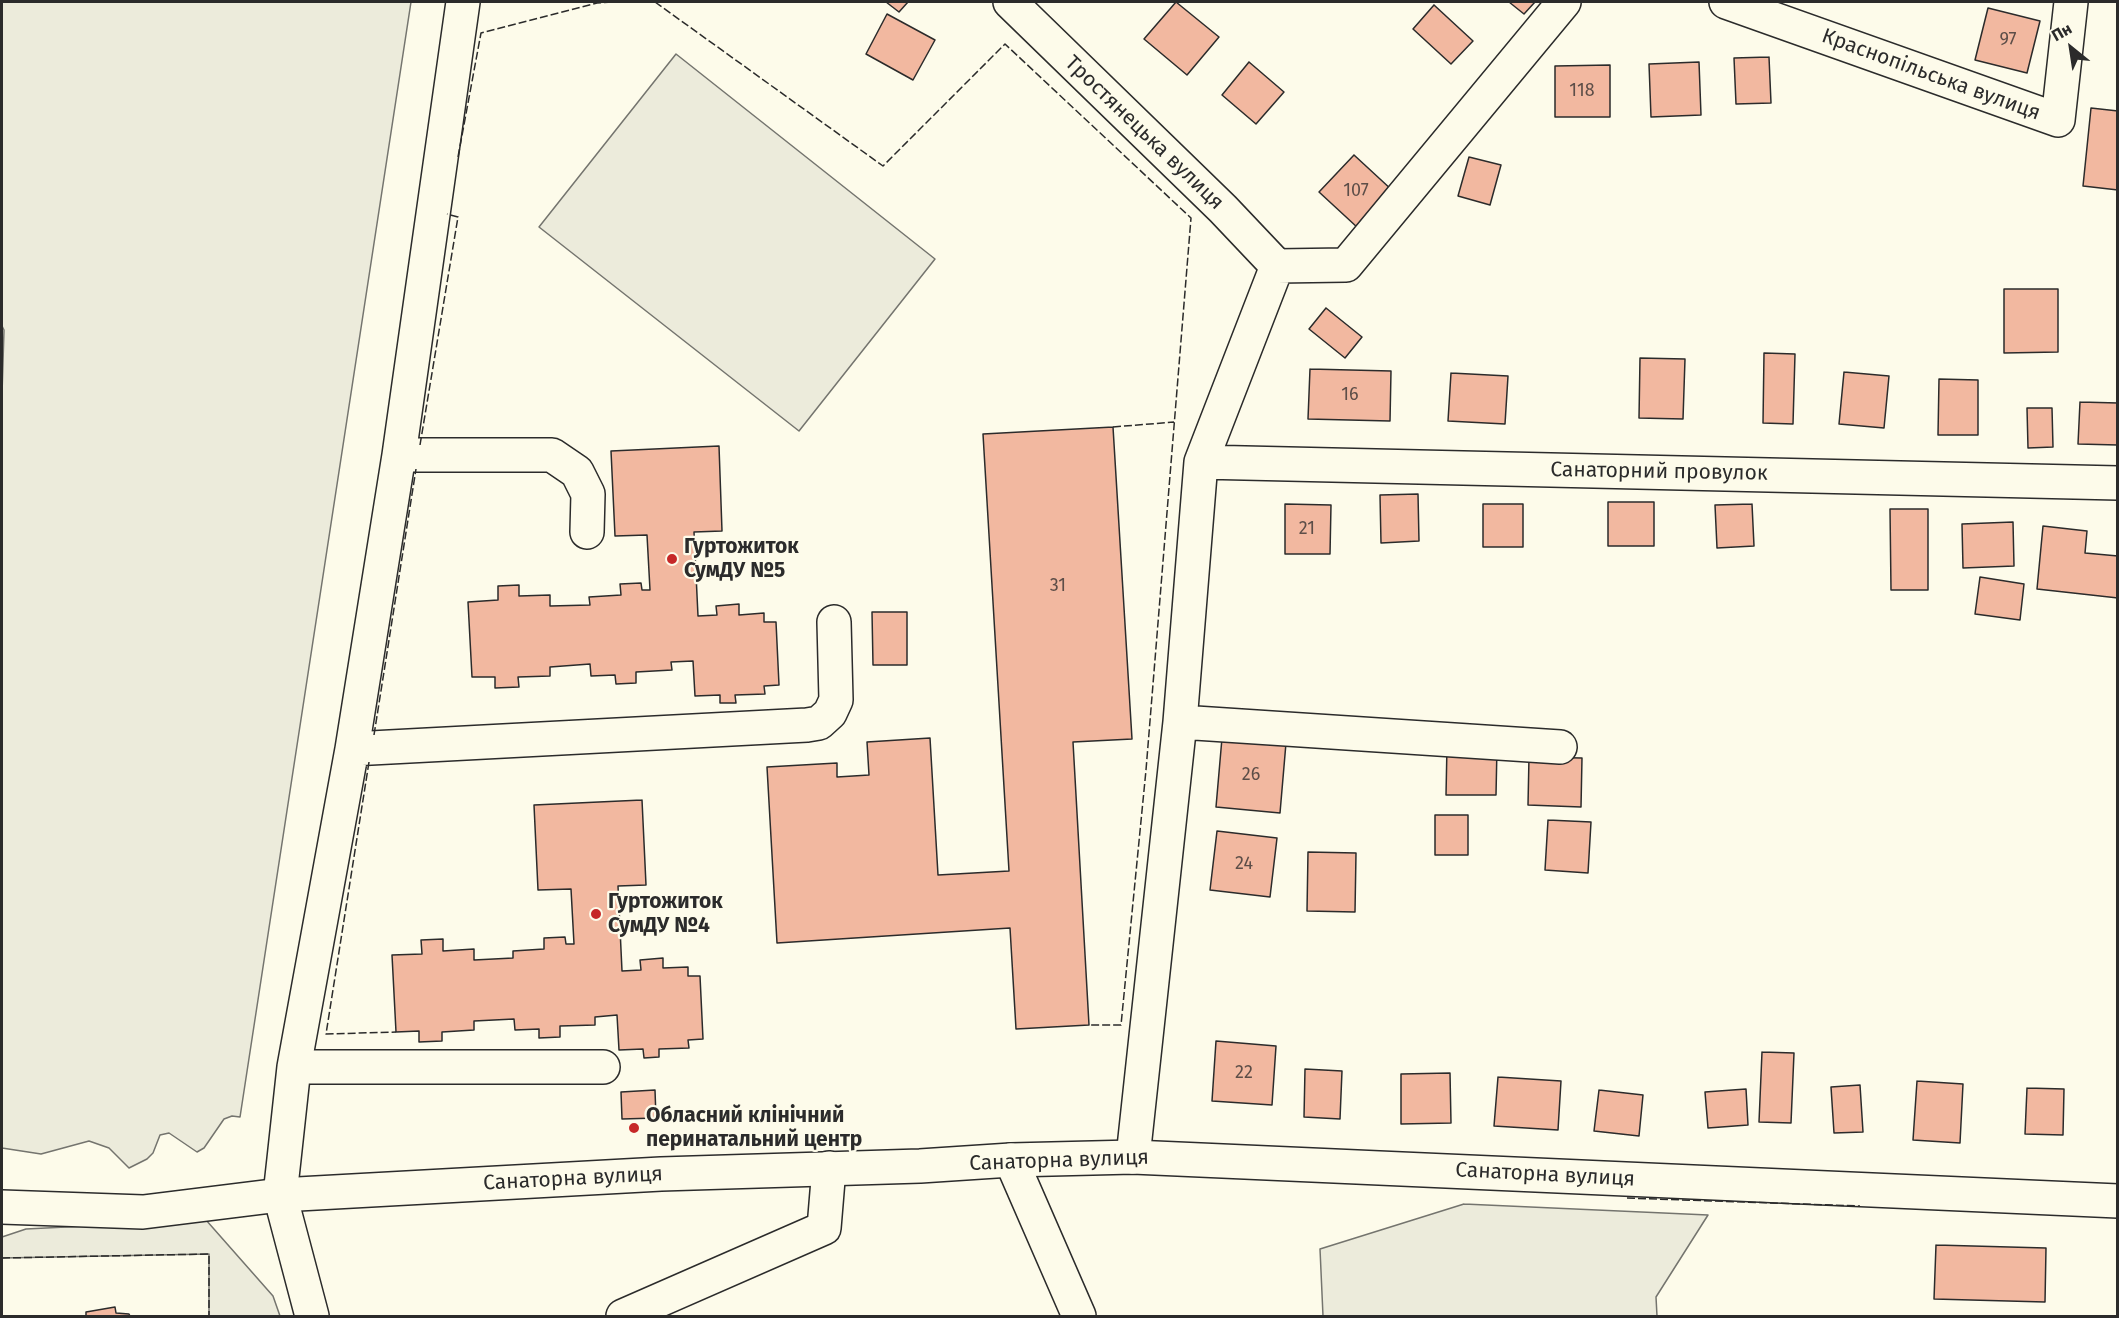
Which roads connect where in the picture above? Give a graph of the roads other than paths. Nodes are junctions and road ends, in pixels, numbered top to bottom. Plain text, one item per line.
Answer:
1 (463, 2) edge
2 (1010, 2) edge
3 (1564, 2) edge
4 (1725, 2) edge
5 (2071, 2) edge
6 (1277, 266) junction
7 (399, 455) junction
8 (1201, 462) junction
9 (2118, 483) edge
10 (587, 532) dead end
11 (834, 622) dead end
12 (1180, 722) junction
13 (1560, 747) dead end
14 (352, 749) junction
15 (294, 1067) junction
16 (603, 1067) dead end
17 (1133, 1157) junction
18 (1011, 1160) junction
19 (829, 1168) junction
20 (280, 1194) junction
21 (2118, 1202) edge
22 (2, 1207) edge
23 (312, 1317) edge
24 (623, 1317) edge
25 (1079, 1317) edge

1 - 7 street
2 - 6 street, Тростянецька вулиця
3 - 6 street
4 - 5 street, Краснопільська вулиця
6 - 8 street
7 - 10 street
7 - 14 street
8 - 9 street, Санаторний провулок
8 - 12 street
11 - 14 street
12 - 13 street
12 - 17 street
14 - 15 street
15 - 16 street
15 - 20 street
17 - 18 street, Санаторна вулиця
17 - 21 street, Санаторна вулиця
18 - 19 street, Санаторна вулиця
18 - 25 street
19 - 20 street, Санаторна вулиця
19 - 24 street
20 - 22 street, Санаторна вулиця
20 - 23 street

